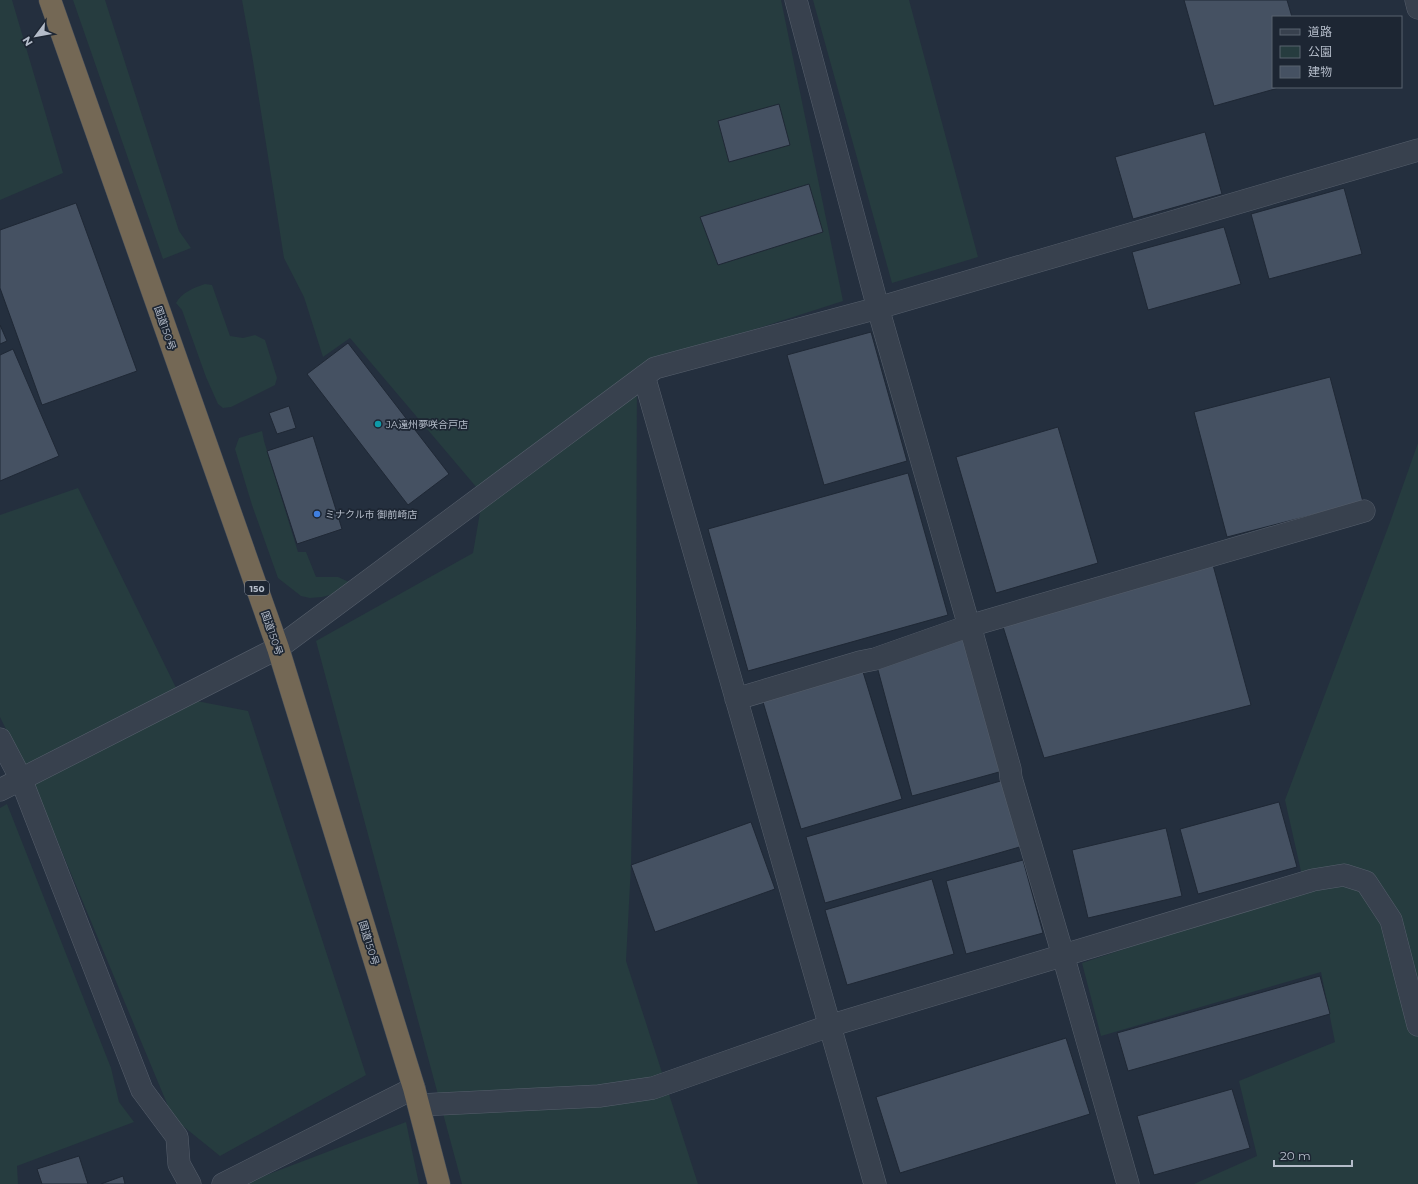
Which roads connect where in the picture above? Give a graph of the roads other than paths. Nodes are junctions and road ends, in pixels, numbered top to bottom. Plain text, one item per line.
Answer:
1 (50, 0) edge
2 (796, 0) edge
3 (1416, 0) edge
4 (1418, 8) edge
5 (1418, 150) edge
6 (878, 308) junction
7 (644, 376) junction
8 (1364, 511) dead end
9 (969, 626) junction
10 (278, 648) junction
11 (736, 699) junction
12 (0, 739) edge
13 (21, 779) junction
14 (0, 790) edge
15 (1063, 955) junction
16 (1418, 1025) edge
17 (829, 1026) junction
18 (416, 1097) junction
19 (190, 1184) edge
20 (223, 1184) edge
21 (439, 1184) edge
22 (875, 1184) edge
23 (1128, 1184) edge

1 - 10 highway, 国道150号 / 150
2 - 6 street
3 - 4 street
5 - 6 street
6 - 7 street
6 - 9 street
7 - 10 street
7 - 11 street
8 - 9 street
9 - 11 street
9 - 15 street
10 - 13 street
10 - 18 highway, 国道150号 / 150
11 - 17 street
12 - 13 street
13 - 14 street
13 - 19 street
15 - 16 street
15 - 17 street
15 - 23 street
17 - 18 street
17 - 22 street
18 - 20 street
18 - 21 highway, 国道150号 / 150

